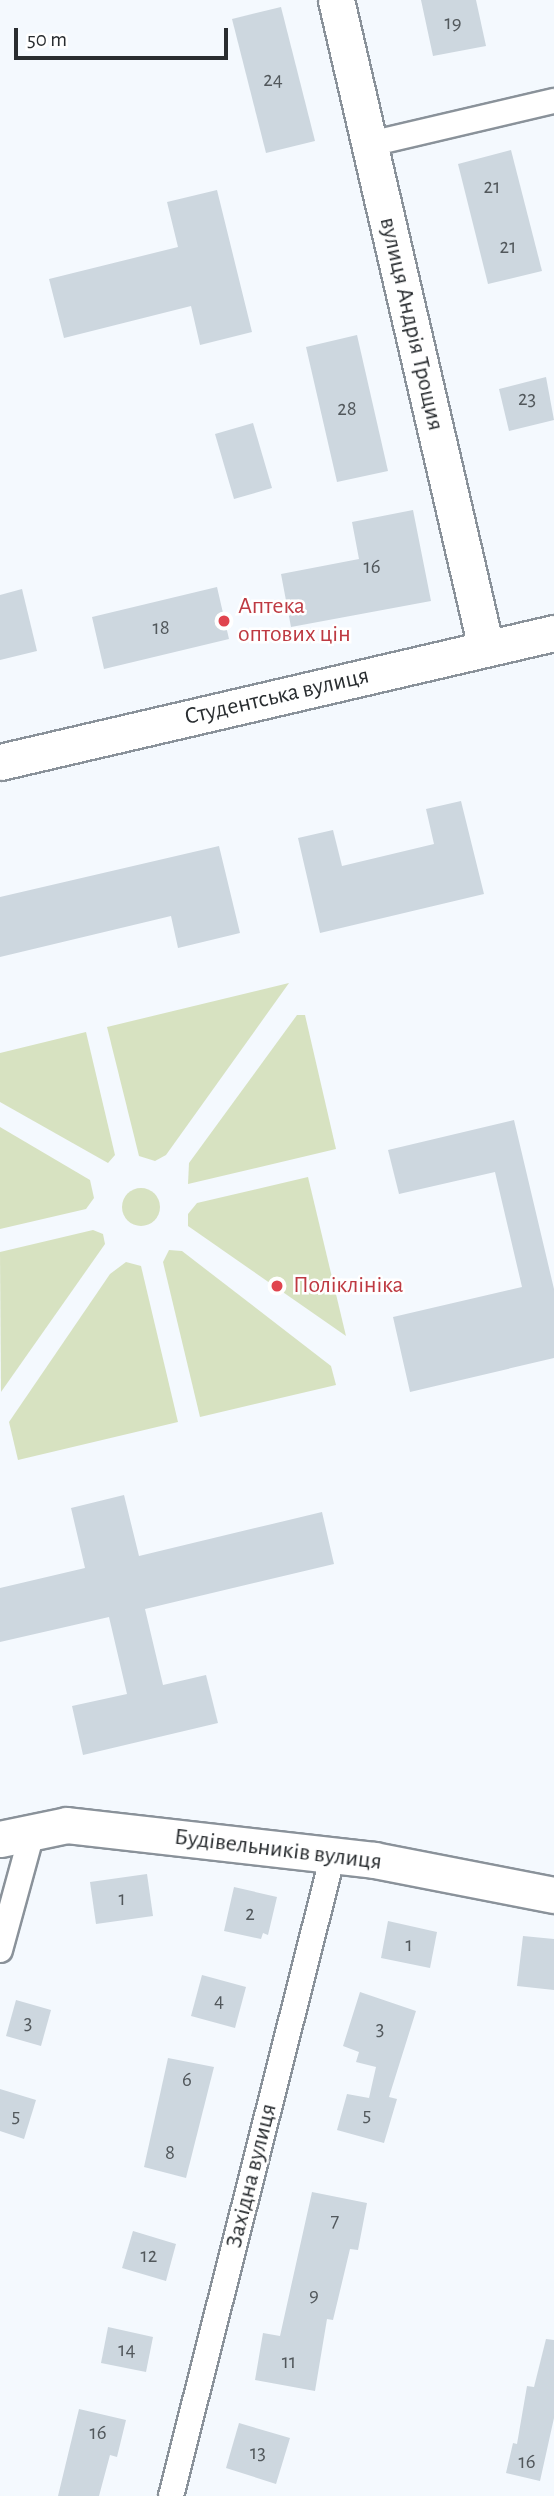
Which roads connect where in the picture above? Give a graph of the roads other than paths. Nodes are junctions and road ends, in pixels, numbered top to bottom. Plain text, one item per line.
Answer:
1 (337, 0) edge
2 (554, 101) edge
3 (370, 144) junction
4 (554, 633) edge
5 (486, 648) junction
6 (0, 762) edge
7 (16, 1836) edge
8 (333, 1855) junction
9 (554, 1895) edge
10 (0, 1950) edge
11 (171, 2496) edge

1 - 3 street, вулиця Андрія Трощия
2 - 3 street
3 - 5 street, вулиця Андрія Трощия
4 - 5 street, Студентська вулиця
5 - 6 street, Студентська вулиця
7 - 8 street, Будівельників вулиця
7 - 10 street
8 - 9 street, Будівельників вулиця
8 - 11 street, Західна вулиця

